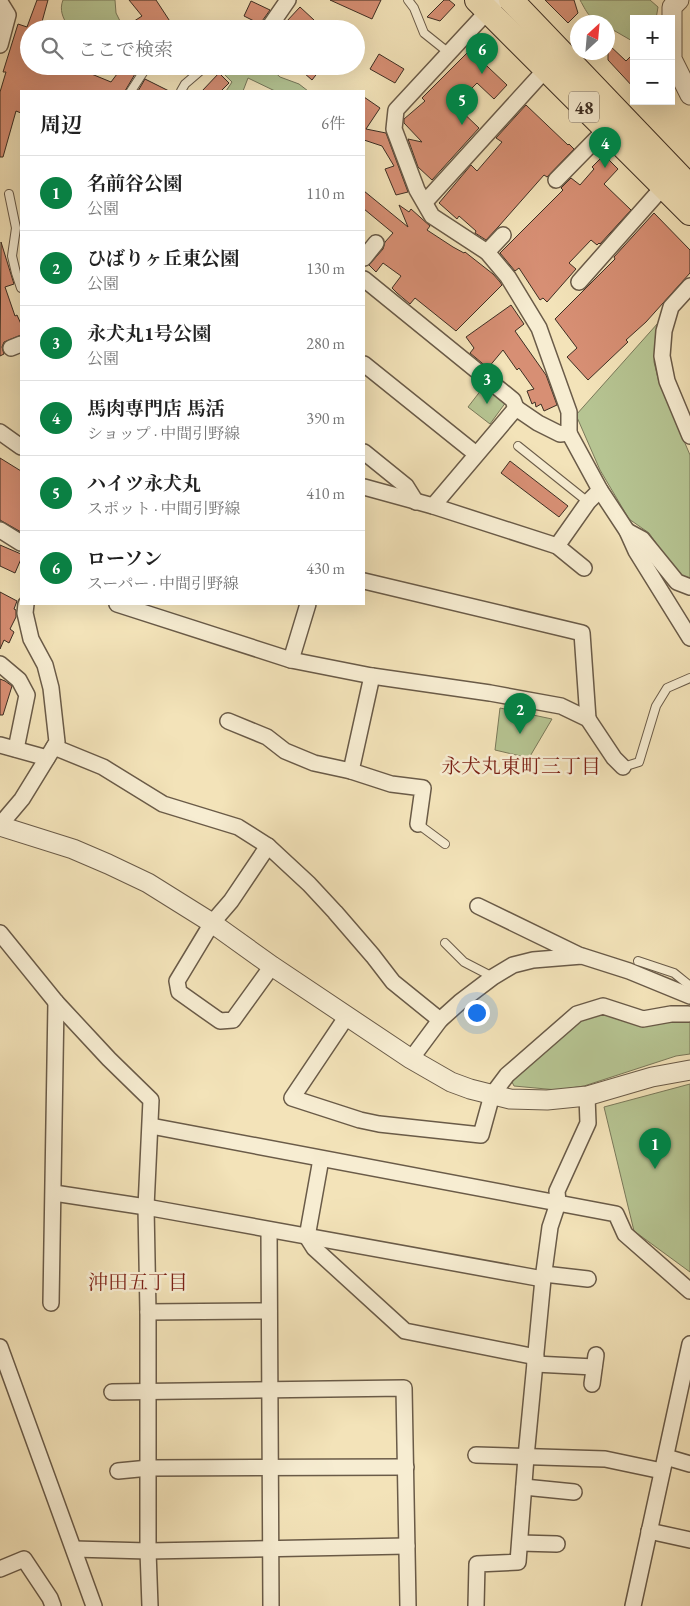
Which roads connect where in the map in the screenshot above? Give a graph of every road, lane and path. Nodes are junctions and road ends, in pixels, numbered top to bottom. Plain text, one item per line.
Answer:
1 (288, 0) edge
2 (408, 0) edge
3 (511, 0) edge
4 (679, 0) edge
5 (0, 2) edge
6 (488, 3) edge
7 (274, 20) edge
8 (0, 46) edge
9 (449, 53) junction
10 (546, 69) junction
11 (141, 75) edge
12 (196, 75) edge
13 (132, 90) edge
14 (182, 90) edge
15 (690, 95) edge
16 (606, 129) junction
17 (556, 180) dead end
18 (663, 187) junction
19 (690, 187) edge
20 (9, 194) dead end
21 (425, 202) junction
22 (690, 213) edge
23 (503, 235) dead end
24 (376, 243) dead end
25 (487, 252) junction
26 (365, 257) edge
27 (365, 280) edge
28 (579, 282) dead end
29 (20, 285) edge
30 (690, 286) edge
31 (365, 365) edge
32 (516, 408) junction
33 (0, 432) edge
34 (568, 433) junction
35 (690, 436) edge
36 (20, 446) edge
37 (518, 446) dead end
38 (365, 453) edge
39 (476, 454) junction
40 (365, 487) edge
41 (600, 490) junction
42 (416, 502) junction
43 (588, 502) junction
44 (433, 506) junction
45 (0, 530) edge
46 (627, 531) junction
47 (20, 542) edge
48 (557, 546) junction
49 (584, 568) dead end
50 (365, 581) edge
51 (690, 588) edge
52 (26, 605) edge
53 (120, 605) edge
54 (308, 605) edge
55 (690, 638) edge
56 (291, 660) junction
57 (0, 664) edge
58 (372, 676) junction
59 (690, 678) edge
60 (588, 719) junction
61 (228, 721) dead end
62 (0, 745) edge
63 (16, 749) junction
64 (50, 753) junction
65 (622, 767) joint
66 (351, 771) junction
67 (418, 824) joint
68 (0, 826) edge
69 (445, 844) dead end
70 (268, 846) junction
71 (478, 906) dead end
72 (212, 923) junction
73 (0, 933) edge
74 (445, 943) dead end
75 (582, 956) junction
76 (638, 961) dead end
77 (272, 966) junction
78 (493, 977) junction
79 (690, 986) edge
80 (690, 996) edge
81 (56, 1002) junction
82 (688, 1014) dead end
83 (347, 1016) junction
84 (440, 1020) junction
85 (411, 1059) junction
86 (690, 1070) edge
87 (492, 1095) junction
88 (587, 1096) junction
89 (151, 1126) junction
90 (320, 1159) junction
91 (54, 1193) junction
92 (558, 1203) junction
93 (146, 1208) junction
94 (269, 1230) junction
95 (307, 1237) junction
96 (543, 1277) junction
97 (588, 1279) dead end
98 (690, 1291) edge
99 (51, 1303) dead end
100 (269, 1310) junction
101 (148, 1312) junction
102 (690, 1344) edge
103 (0, 1347) edge
104 (536, 1360) junction
105 (687, 1375) edge
106 (5, 1378) edge
107 (592, 1384) dead end
108 (270, 1391) junction
109 (112, 1392) dead end
110 (148, 1392) junction
111 (476, 1456) dead end
112 (526, 1456) junction
113 (664, 1464) junction
114 (690, 1464) edge
115 (406, 1467) junction
116 (149, 1468) junction
117 (271, 1469) junction
118 (118, 1471) dead end
119 (524, 1488) junction
120 (574, 1492) dead end
121 (649, 1531) junction
122 (690, 1540) edge
123 (520, 1543) junction
124 (557, 1544) dead end
125 (407, 1546) junction
126 (270, 1548) junction
127 (74, 1549) junction
128 (148, 1551) junction
129 (0, 1568) edge
130 (53, 1606) edge
131 (94, 1606) edge
132 (150, 1606) edge
133 (271, 1606) edge
134 (408, 1606) edge
135 (476, 1606) edge
136 (633, 1606) edge

1 - 7 street
2 - 9 lane
3 - 19 main road, 48
4 - 15 street
5 - 8 street
6 - 9 street
6 - 10 main road, 48
9 - 21 street
10 - 16 main road, 48
10 - 21 street
11 - 13 lane
12 - 14 lane
16 - 17 street
16 - 18 main road, 48
18 - 22 main road, 48
18 - 28 street
20 - 29 lane
21 - 25 street
23 - 25 street
24 - 26 street
25 - 34 street
27 - 32 street
30 - 35 street
31 - 39 street
32 - 34 street
32 - 39 street
33 - 36 street
34 - 41 street
37 - 43 lane
38 - 42 street
39 - 44 street
40 - 42 street
41 - 43 street
41 - 46 street
42 - 44 street
43 - 48 street
44 - 48 street
45 - 47 street
46 - 51 street
46 - 55 street
48 - 49 street
50 - 60 street
52 - 64 street
53 - 56 street
54 - 56 street
56 - 58 street
57 - 63 street
58 - 60 street
58 - 66 street
59 - 65 lane
60 - 65 street
61 - 66 street
62 - 63 street
63 - 64 street
64 - 68 street
64 - 70 street
66 - 67 street
67 - 69 lane
68 - 72 street
70 - 72 street
70 - 84 street
71 - 75 street
72 - 77 street
72 - 77 street
73 - 81 street
74 - 78 lane
75 - 78 street
75 - 80 street
76 - 79 lane
77 - 83 street
78 - 84 street
81 - 89 street
81 - 91 street
82 - 87 street
83 - 85 street
83 - 87 street
84 - 85 street
85 - 87 street
86 - 88 street
87 - 88 street
88 - 92 street
89 - 90 street
89 - 93 street
90 - 92 street
90 - 95 street
91 - 93 street
91 - 99 street
92 - 96 street
92 - 98 street
93 - 94 street
93 - 101 street
94 - 95 street
94 - 100 street
95 - 96 street
95 - 104 street
96 - 97 street
96 - 104 street
100 - 101 street
100 - 108 street
101 - 110 street
102 - 105 street
103 - 106 street
104 - 107 street
104 - 112 street
105 - 113 street
106 - 127 street
108 - 110 street
108 - 115 street
108 - 117 street
109 - 110 street
110 - 116 street
111 - 112 street
112 - 113 street
112 - 119 street
113 - 114 street
113 - 121 street
115 - 117 street
115 - 125 street
116 - 117 street
116 - 118 street
116 - 128 street
117 - 126 street
119 - 120 street
119 - 123 street
121 - 122 street
121 - 136 street
123 - 124 street
123 - 135 street
125 - 126 street
125 - 134 street
126 - 128 street
126 - 133 street
127 - 128 street
127 - 131 street
128 - 132 street
129 - 130 street

